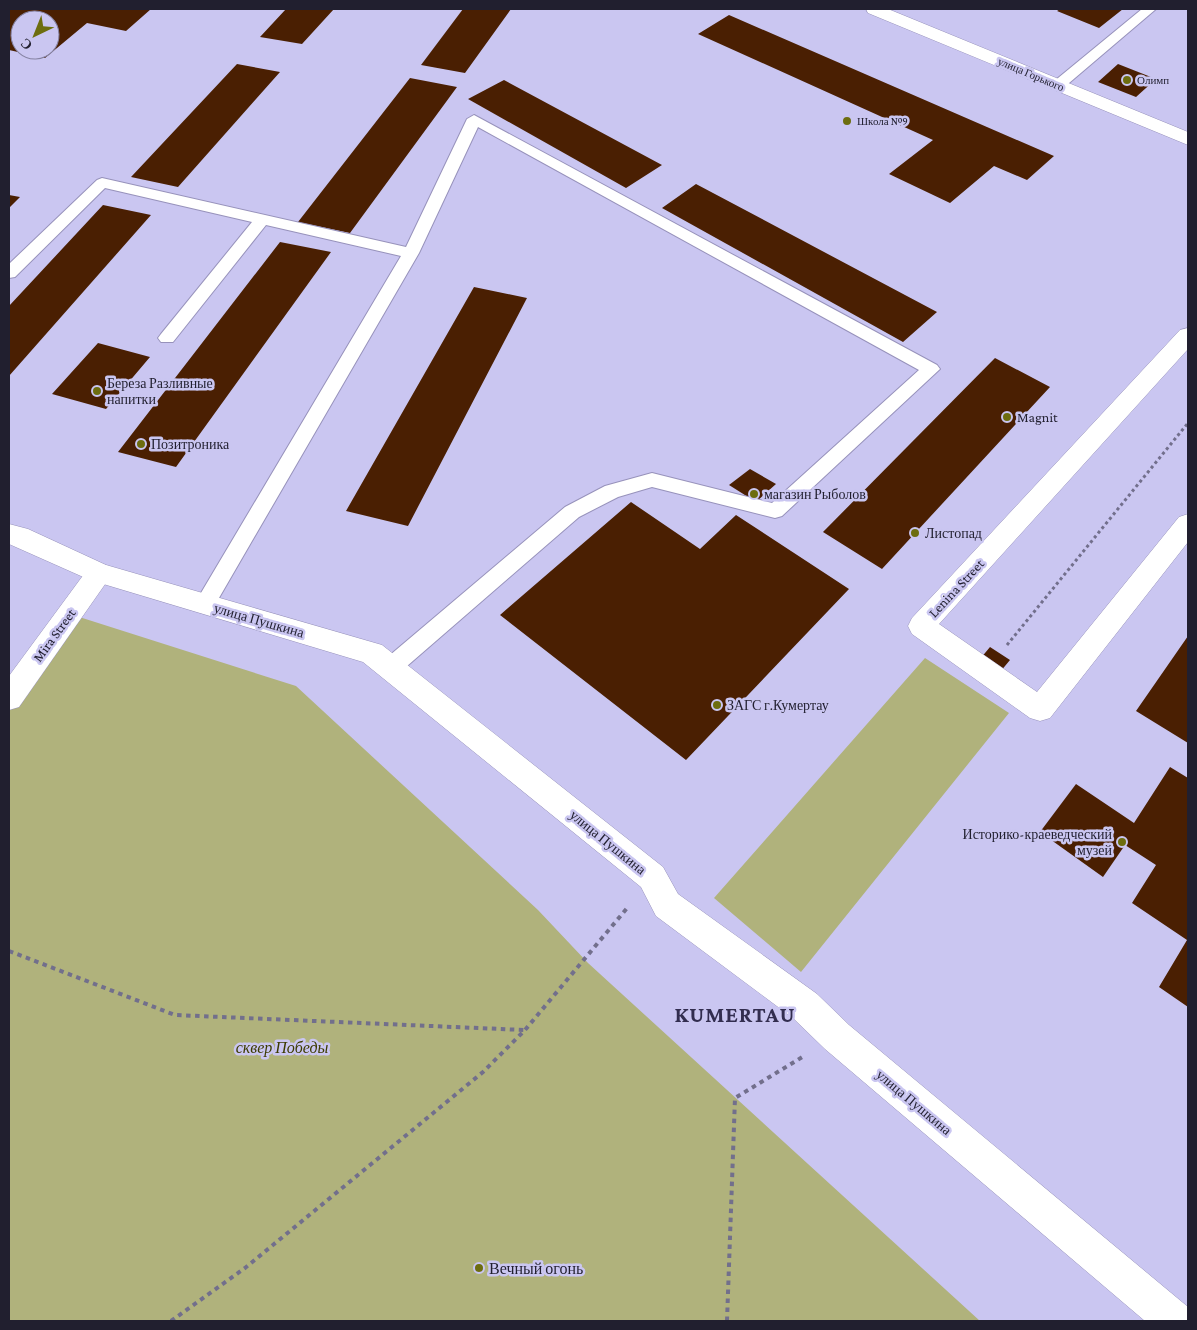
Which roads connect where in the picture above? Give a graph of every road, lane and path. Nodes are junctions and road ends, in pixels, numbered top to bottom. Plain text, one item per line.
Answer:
1 (874, 9) edge
2 (1150, 9) edge
3 (1057, 86) junction
4 (1188, 139) edge
5 (262, 219) junction
6 (411, 253) junction
7 (9, 273) edge
8 (1188, 335) edge
9 (167, 338) dead end
10 (1188, 423) edge
11 (1188, 524) edge
12 (9, 534) edge
13 (99, 573) junction
14 (205, 604) junction
15 (1003, 650) dead end
16 (391, 667) junction
17 (9, 698) edge
18 (652, 877) junction
19 (9, 951) edge
20 (524, 1030) junction
21 (837, 1037) junction
22 (171, 1321) edge
23 (727, 1321) edge
24 (1174, 1321) edge

1 - 3 main road, улица Горького
2 - 3 lane
3 - 4 main road, улица Горького
5 - 6 lane
5 - 7 lane
5 - 9 lane
6 - 14 lane
6 - 16 lane
8 - 11 main road, Lenina Street
10 - 15 path
12 - 13 main road, улица Пушкина
13 - 14 main road, улица Пушкина
13 - 17 main road, Mira Street
14 - 16 main road, улица Пушкина
16 - 18 main road, улица Пушкина
18 - 20 path
18 - 21 main road, улица Пушкина
19 - 20 path
20 - 22 path
21 - 23 path
21 - 24 main road, улица Пушкина

